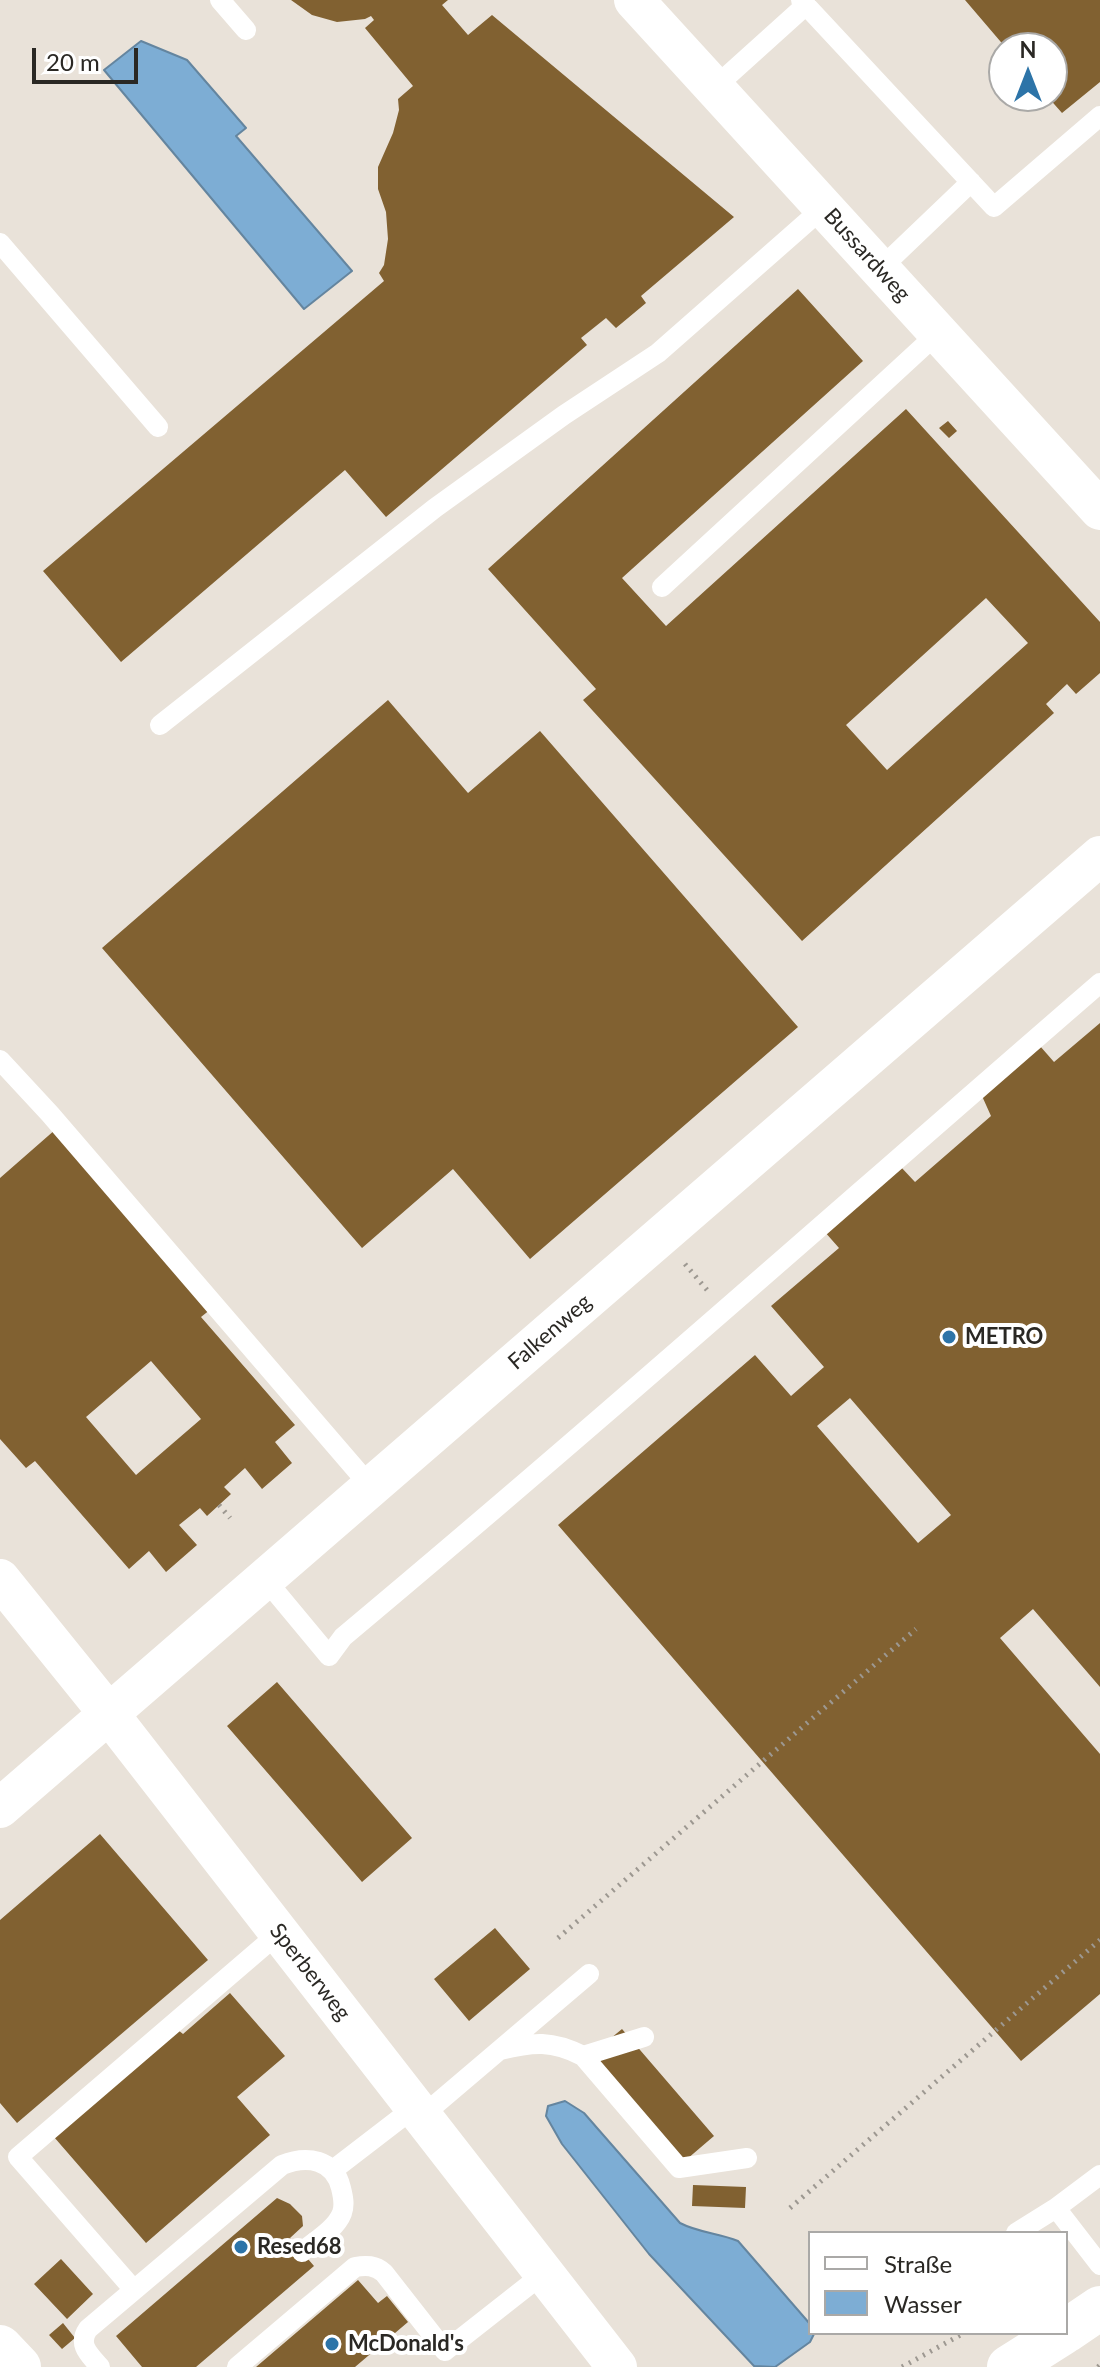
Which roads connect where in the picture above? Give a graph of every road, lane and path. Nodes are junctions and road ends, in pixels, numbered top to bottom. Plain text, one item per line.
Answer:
1 (220, 0) edge
2 (634, 0) edge
3 (804, 2) edge
4 (246, 30) dead end
5 (714, 88) junction
6 (1100, 116) edge
7 (971, 182) junction
8 (824, 207) junction
9 (0, 243) edge
10 (880, 269) junction
11 (938, 333) junction
12 (158, 427) dead end
13 (1100, 510) edge
14 (662, 587) dead end
15 (160, 725) dead end
16 (1100, 856) edge
17 (1100, 983) edge
18 (0, 1060) edge
19 (661, 1236) junction
20 (725, 1310) junction
21 (371, 1487) junction
22 (219, 1505) dead end
23 (230, 1518) dead end
24 (0, 1579) edge
25 (265, 1579) junction
26 (916, 1629) dead end
27 (109, 1714) junction
28 (0, 1808) edge
29 (279, 1933) junction
30 (558, 1938) dead end
31 (1100, 1940) edge
32 (589, 1974) dead end
33 (644, 2037) dead end
34 (500, 2050) junction
35 (583, 2056) junction
36 (418, 2111) junction
37 (747, 2158) dead end
38 (333, 2170) junction
39 (1100, 2175) edge
40 (790, 2208) dead end
41 (1056, 2208) junction
42 (1019, 2231) edge
43 (302, 2252) dead end
44 (1100, 2265) edge
45 (543, 2274) junction
46 (134, 2290) junction
47 (1100, 2308) edge
48 (1068, 2329) edge
49 (960, 2335) edge
50 (1059, 2335) edge
51 (0, 2347) edge
52 (19, 2367) edge
53 (100, 2367) edge
54 (237, 2367) edge
55 (617, 2367) edge
56 (902, 2367) edge
57 (1009, 2367) edge

1 - 4 lane
2 - 5 street, Bussardweg
3 - 5 lane
3 - 7 lane
5 - 8 street, Bussardweg
6 - 7 lane
7 - 10 lane
8 - 10 street, Bussardweg
8 - 15 lane
9 - 12 lane
10 - 11 street, Bussardweg
11 - 13 street, Bussardweg
11 - 14 lane
16 - 19 street, Falkenweg
17 - 20 lane
18 - 21 lane
19 - 20 path
19 - 21 street, Falkenweg
20 - 25 lane
21 - 25 street, Falkenweg
22 - 23 path
24 - 27 street, Sperberweg
25 - 27 street, Falkenweg
26 - 30 path
27 - 28 street, Falkenweg
27 - 29 street, Sperberweg
29 - 36 street, Sperberweg
29 - 46 lane
31 - 40 path
32 - 34 lane
33 - 35 lane
34 - 35 lane
34 - 36 lane
35 - 37 lane
36 - 38 lane
36 - 45 street, Sperberweg
38 - 43 lane
38 - 46 lane
39 - 41 lane
41 - 42 lane
41 - 44 lane
45 - 54 lane
45 - 55 street, Sperberweg
46 - 53 lane
47 - 48 street
49 - 56 path
50 - 57 street
51 - 52 street

